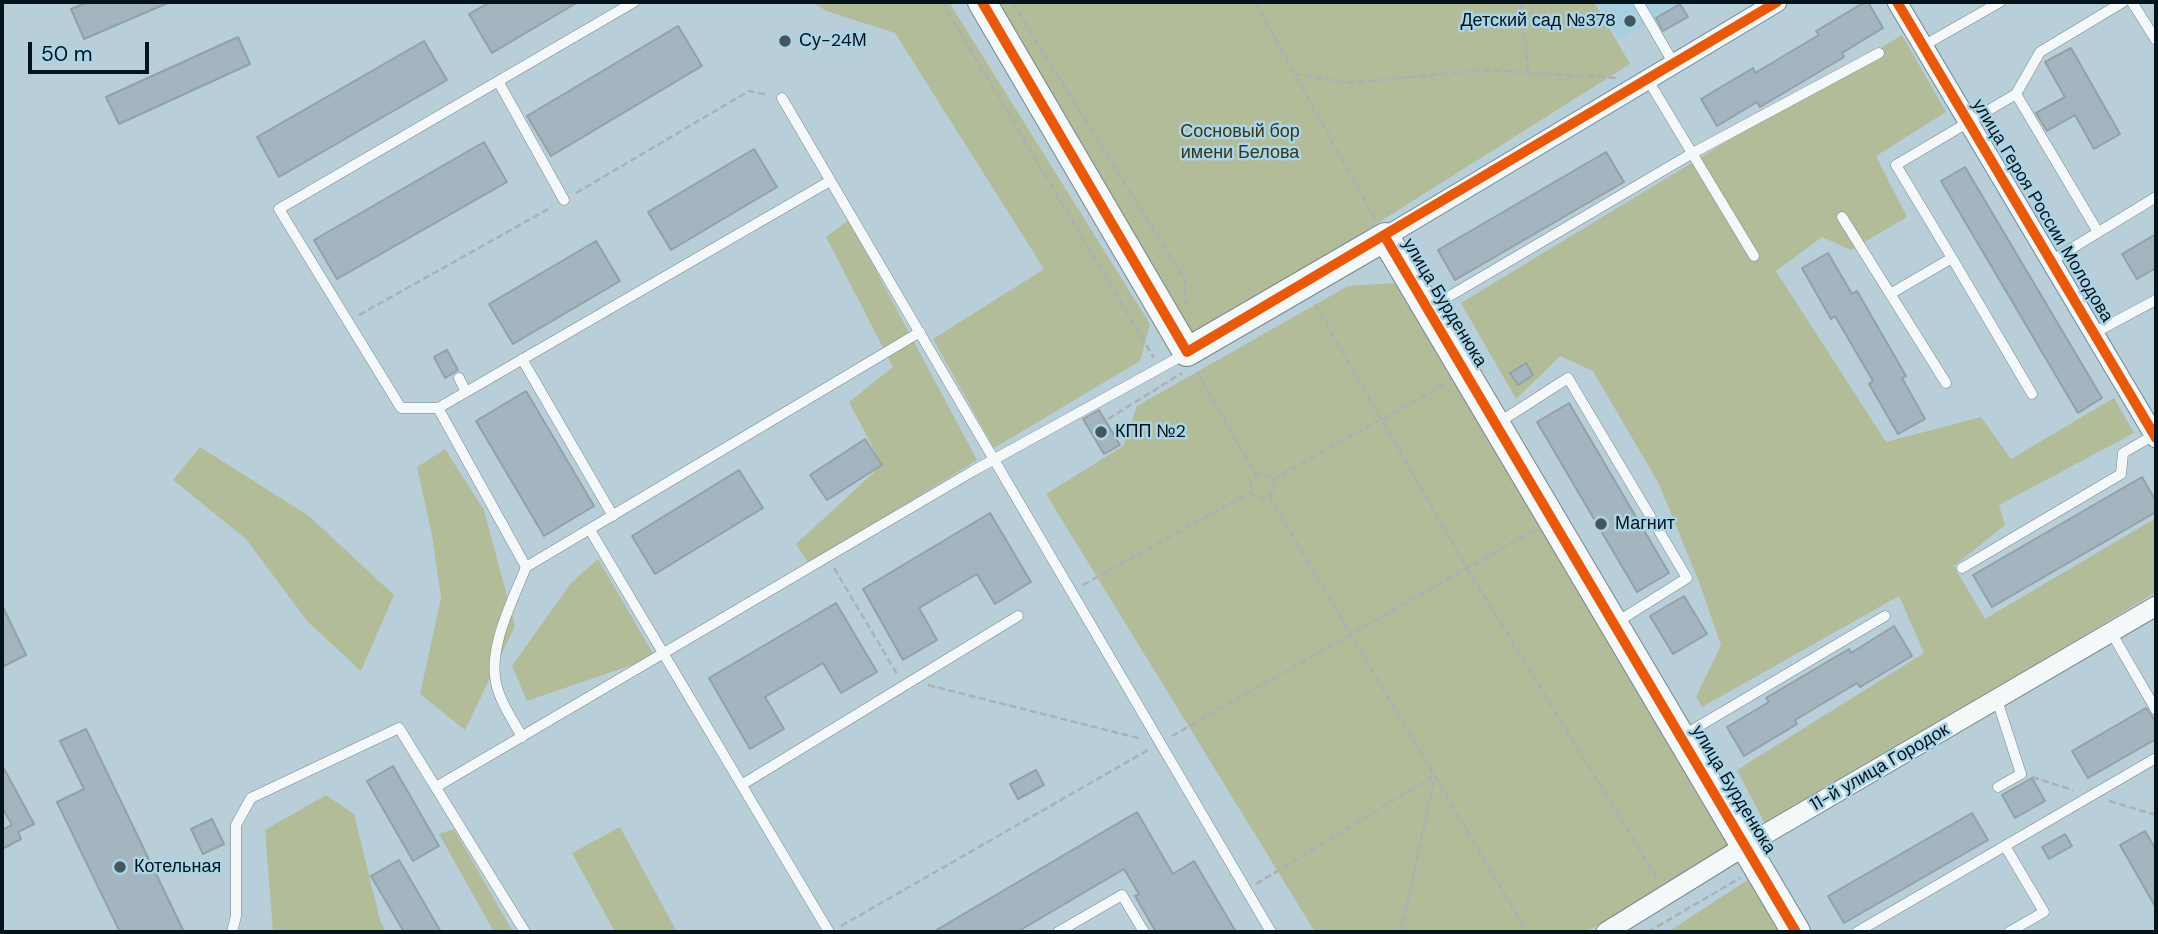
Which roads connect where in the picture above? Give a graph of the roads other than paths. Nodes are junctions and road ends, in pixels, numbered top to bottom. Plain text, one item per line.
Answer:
1 (634, 2) edge
2 (982, 2) edge
3 (1638, 2) edge
4 (1777, 2) edge
5 (1897, 2) edge
6 (2000, 2) edge
7 (2123, 2) edge
8 (2132, 2) edge
9 (2156, 40) edge
10 (1923, 46) junction
11 (1879, 53) dead end
12 (1674, 64) junction
13 (1648, 80) junction
14 (498, 81) junction
15 (2016, 94) junction
16 (782, 98) dead end
17 (1968, 122) junction
18 (1691, 154) junction
19 (830, 181) junction
20 (2156, 197) edge
21 (564, 200) dead end
22 (1842, 217) dead end
23 (2098, 232) junction
24 (1385, 237) junction
25 (1754, 256) dead end
26 (1952, 258) junction
27 (2051, 261) junction
28 (1890, 294) junction
29 (2156, 300) edge
30 (1428, 309) junction
31 (920, 332) junction
32 (2094, 333) junction
33 (1187, 352) junction
34 (522, 359) junction
35 (459, 378) dead end
36 (1945, 383) dead end
37 (466, 392) junction
38 (2032, 394) dead end
39 (438, 408) junction
40 (1496, 424) junction
41 (2155, 436) edge
42 (995, 459) junction
43 (613, 516) junction
44 (590, 530) junction
45 (526, 567) junction
46 (1962, 568) dead end
47 (2156, 606) edge
48 (1885, 616) dead end
49 (1018, 617) dead end
50 (1614, 624) junction
51 (2112, 632) junction
52 (664, 653) junction
53 (1997, 699) junction
54 (2156, 709) edge
55 (522, 737) junction
56 (1681, 737) junction
57 (2156, 758) edge
58 (743, 784) junction
59 (436, 787) junction
60 (1998, 787) dead end
61 (2006, 846) junction
62 (1752, 857) junction
63 (232, 932) edge
64 (525, 932) edge
65 (830, 932) edge
66 (1058, 932) edge
67 (1144, 932) edge
68 (1271, 932) edge
69 (1606, 932) edge
70 (1796, 932) edge
71 (1857, 932) edge
72 (2008, 932) edge

1 - 14 lane
2 - 33 street
3 - 12 lane
4 - 12 street
5 - 10 street, улица Героя России Молодова
6 - 10 lane
7 - 15 lane
8 - 9 lane
10 - 17 street, улица Героя России Молодова
11 - 18 lane
12 - 13 street
13 - 18 lane
13 - 24 street
14 - 21 lane
14 - 39 lane
15 - 17 lane
15 - 23 lane
16 - 19 lane
17 - 26 lane
17 - 27 street, улица Героя России Молодова
18 - 25 lane
18 - 30 lane
19 - 31 lane
19 - 34 lane
20 - 23 lane
22 - 28 lane
23 - 27 lane
24 - 30 street, улица Бурденюка
24 - 33 street, улица Бурденюка
26 - 28 lane
26 - 38 lane
27 - 32 street, улица Героя России Молодова
28 - 36 lane
29 - 32 lane
30 - 40 street, улица Бурденюка
31 - 42 lane
31 - 43 lane
32 - 41 street, улица Героя России Молодова
33 - 42 lane
34 - 37 lane
34 - 43 lane
35 - 37 lane
37 - 39 lane
39 - 45 lane
40 - 50 street, улица Бурденюка
40 - 50 lane
41 - 46 lane
42 - 52 lane
42 - 68 lane
43 - 44 lane
44 - 45 lane
44 - 52 lane
45 - 55 lane
47 - 51 street, 11-й улица Городок
48 - 56 lane
49 - 58 lane
50 - 56 street, улица Бурденюка
51 - 53 street, 11-й улица Городок
51 - 54 lane
52 - 55 lane
52 - 58 lane
53 - 60 lane
53 - 62 street, 11-й улица Городок
55 - 59 lane
56 - 62 street, улица Бурденюка
57 - 61 lane
58 - 65 lane
59 - 63 lane
59 - 64 lane
61 - 71 lane
61 - 72 lane
62 - 69 street, 11-й улица Городок
62 - 70 street, улица Бурденюка
66 - 67 lane

